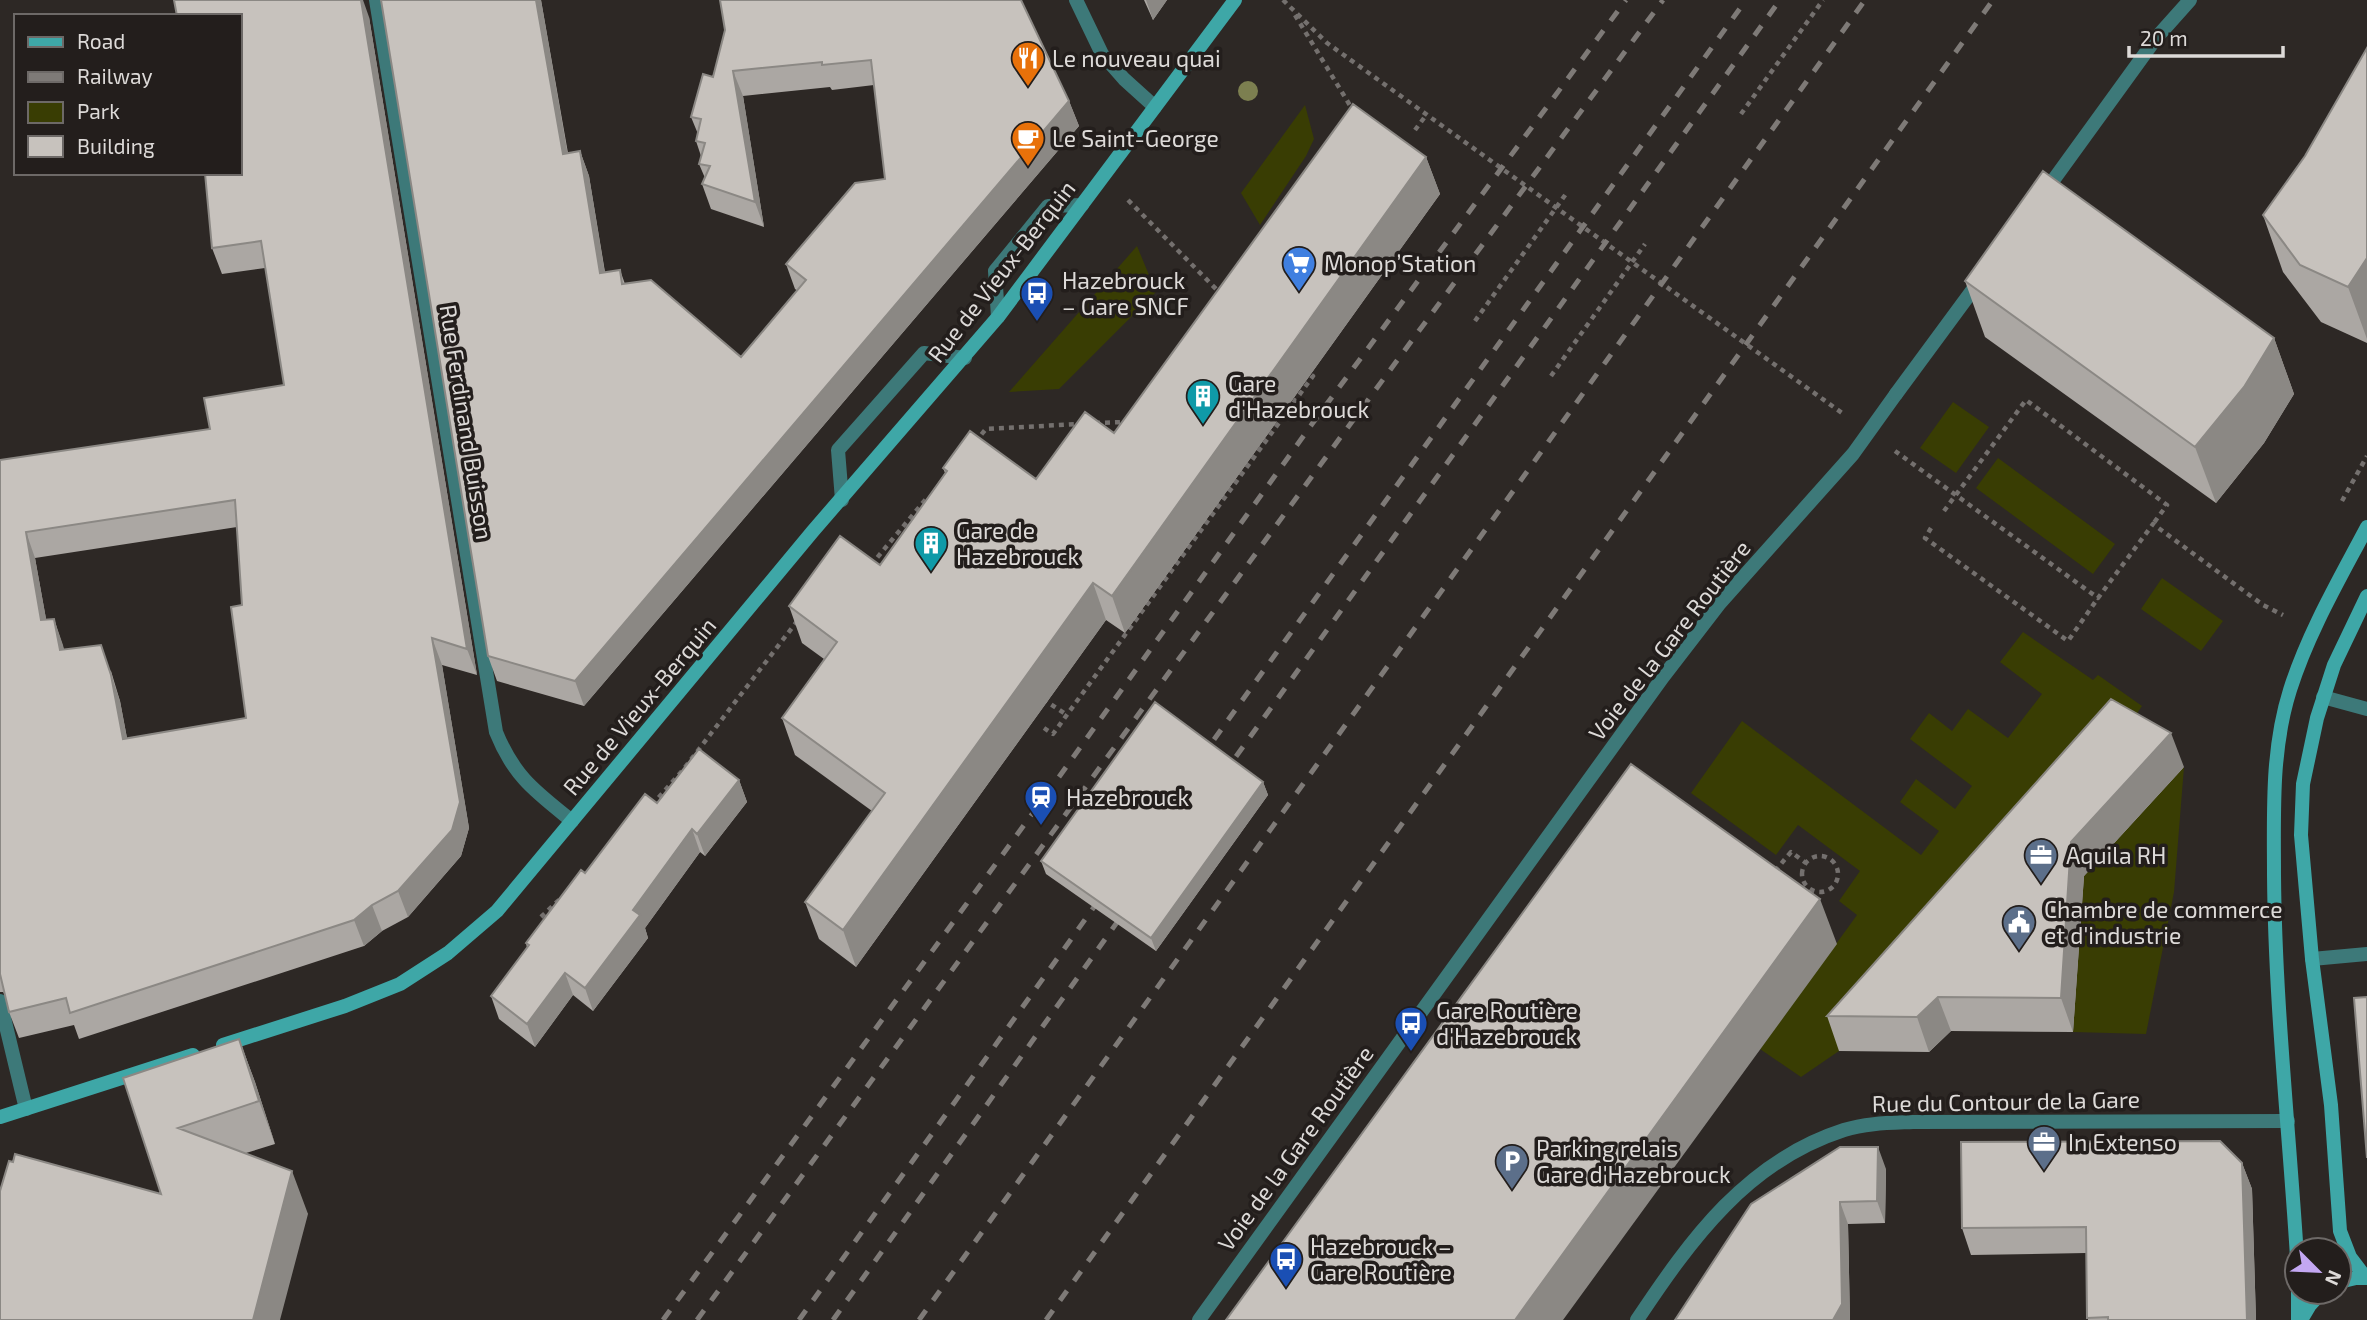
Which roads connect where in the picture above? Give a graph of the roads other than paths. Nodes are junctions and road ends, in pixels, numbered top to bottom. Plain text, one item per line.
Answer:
1 (376, 0) edge
2 (1076, 0) edge
3 (1236, 0) edge
4 (2190, 0) edge
5 (1155, 107) junction
6 (1082, 205) junction
7 (2034, 206) edge
8 (1985, 273) edge
9 (998, 317) junction
10 (965, 358) junction
11 (842, 499) junction
12 (2367, 527) edge
13 (2367, 596) edge
14 (2323, 697) junction
15 (2367, 709) edge
16 (572, 821) junction
17 (2367, 954) edge
18 (2312, 958) junction
19 (0, 1001) edge
20 (26, 1108) junction
21 (0, 1117) edge
22 (2288, 1121) junction
23 (2296, 1236) edge
24 (2366, 1278) edge
25 (1199, 1320) edge
26 (1637, 1320) edge

1 - 16 street, Rue Ferdinand Buisson
2 - 5 street
3 - 5 street, Rue de Vieux-Berquin
4 - 7 street
5 - 6 street, Rue de Vieux-Berquin
6 - 9 street, Rue de Vieux-Berquin
6 - 9 street
8 - 25 street, Voie de la Gare Routière
9 - 10 street, Rue de Vieux-Berquin
10 - 11 street, Rue de Vieux-Berquin
10 - 11 street
11 - 16 street, Rue de Vieux-Berquin
12 - 22 street
13 - 14 street
14 - 15 street
14 - 18 street
16 - 20 street, Rue de Vieux-Berquin
17 - 18 street
18 - 24 street
19 - 20 street
20 - 21 street, Rue de Vieux-Berquin
22 - 23 street
22 - 26 street, Rue du Contour de la Gare

